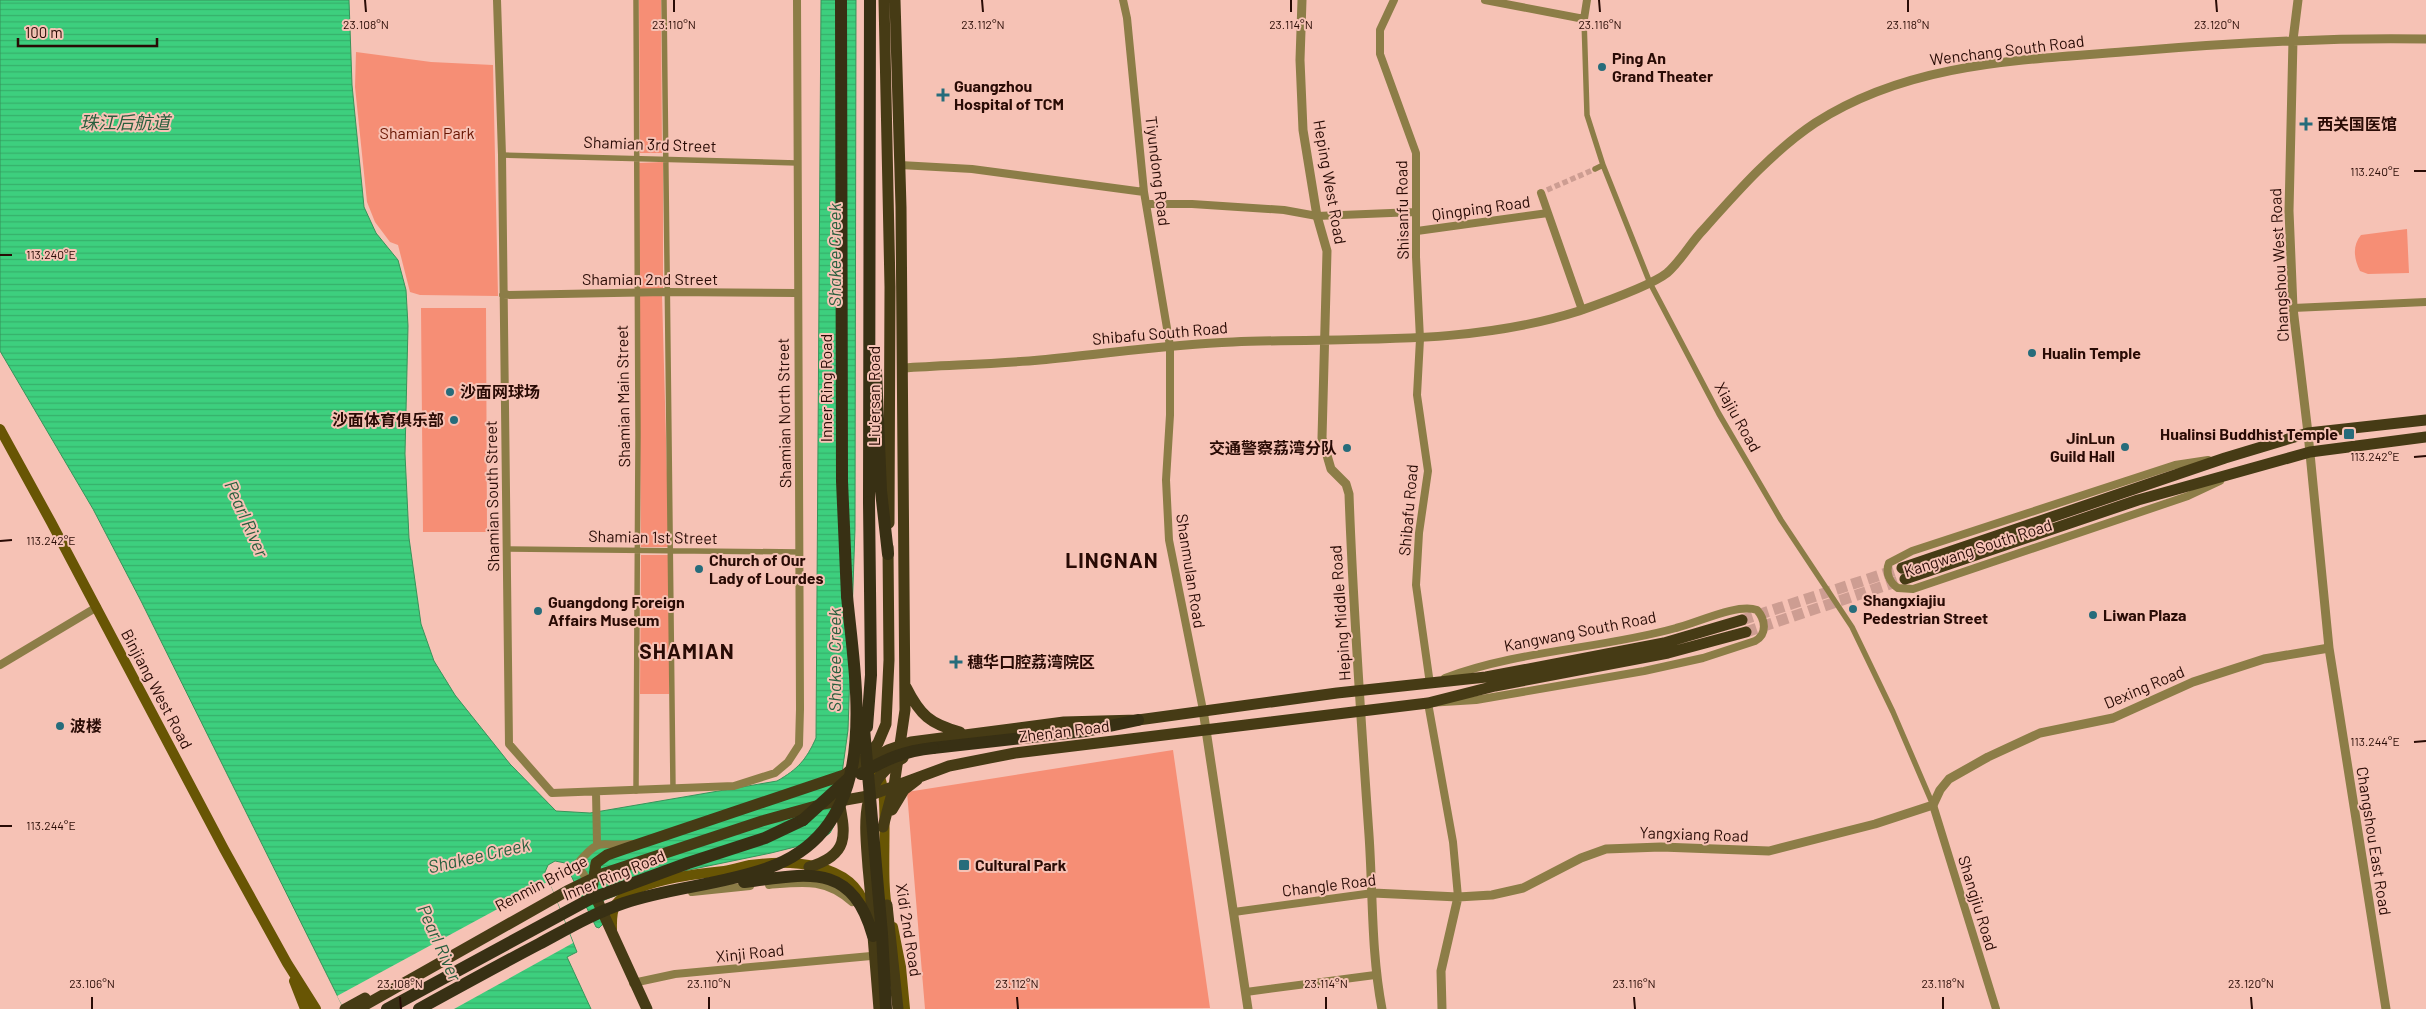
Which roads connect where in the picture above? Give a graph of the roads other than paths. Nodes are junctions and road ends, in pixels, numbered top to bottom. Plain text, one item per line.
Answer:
1 (497, 0) edge
2 (636, 0) edge
3 (664, 0) edge
4 (796, 0) edge
5 (841, 0) edge
6 (870, 0) edge
7 (884, 0) edge
8 (895, 0) edge
9 (1123, 0) edge
10 (1302, 0) edge
11 (1394, 0) edge
12 (1485, 0) edge
13 (1587, 0) edge
14 (2298, 0) edge
15 (1584, 19) junction
16 (2426, 38) edge
17 (2293, 40) junction
18 (502, 154) junction
19 (636, 157) junction
20 (665, 159) junction
21 (797, 163) junction
22 (1603, 165) junction
23 (900, 166) junction
24 (1595, 169) tunnel mouth
25 (1144, 192) junction
26 (1544, 192) dead end
27 (1147, 204) junction
28 (1415, 212) junction
29 (1548, 213) junction
30 (1317, 216) junction
31 (1417, 230) junction
32 (870, 259) junction
33 (1650, 283) junction
34 (636, 292) junction
35 (666, 292) junction
36 (796, 294) junction
37 (503, 295) junction
38 (2426, 302) edge
39 (2293, 308) junction
40 (1582, 310) junction
41 (1420, 339) junction
42 (1324, 340) junction
43 (1170, 346) junction
44 (903, 368) junction
45 (2426, 420) edge
46 (0, 429) edge
47 (2308, 433) junction
48 (2426, 437) edge
49 (2310, 452) junction
50 (2225, 458) junction
51 (2228, 476) junction
52 (507, 548) junction
53 (637, 550) junction
54 (671, 551) junction
55 (799, 552) junction
56 (888, 554) junction
57 (847, 596) junction
58 (97, 606) junction
59 (1742, 620) tunnel mouth
60 (1746, 632) tunnel mouth
61 (2329, 648) junction
62 (889, 656) junction
63 (905, 656) junction
64 (0, 664) edge
65 (1428, 685) junction
66 (906, 686) junction
67 (1360, 690) junction
68 (1428, 703) junction
69 (1203, 710) junction
70 (1361, 712) junction
71 (1138, 720) junction
72 (1206, 730) junction
73 (967, 733) junction
74 (901, 744) junction
75 (933, 748) junction
76 (928, 773) junction
77 (844, 775) junction
78 (830, 784) junction
79 (734, 786) joint
80 (887, 787) junction
81 (673, 789) junction
82 (636, 791) junction
83 (596, 794) junction
84 (839, 802) junction
85 (1933, 805) junction
86 (803, 820) junction
87 (883, 827) junction
88 (645, 842) junction
89 (597, 844) junction
90 (809, 867) junction
91 (670, 891) junction
92 (1373, 893) junction
93 (1458, 897) junction
94 (597, 898) junction
95 (887, 905) junction
96 (1234, 912) junction
97 (612, 930) junction
98 (871, 935) junction
99 (871, 956) junction
100 (287, 963) junction
101 (1375, 975) junction
102 (633, 983) junction
103 (1246, 992) junction
104 (305, 1009) edge
105 (316, 1009) edge
106 (345, 1009) edge
107 (358, 1009) edge
108 (387, 1009) edge
109 (419, 1009) edge
110 (647, 1009) edge
111 (878, 1009) edge
112 (886, 1009) edge
113 (891, 1009) edge
114 (898, 1009) edge
115 (905, 1009) edge
116 (1248, 1009) edge
117 (1382, 1009) edge
118 (1442, 1009) edge
119 (1996, 1009) edge
120 (2386, 1009) edge

1 - 18 street, Shamian South Street
2 - 19 street, Shamian Main Street
3 - 20 street
4 - 21 street, Shamian North Street
5 - 57 highway, Inner Ring Road
6 - 32 highway
7 - 56 main road, Liu'ersan Road
8 - 23 main road, Liu'ersan Road
9 - 25 street, Tiyundong Road
10 - 30 street, Heping West Road
11 - 28 street, Shisanfu Road
12 - 15 street
13 - 15 street
14 - 17 street, Changshou West Road
15 - 22 street, Xiajiu Road
16 - 17 street, Wenchang South Road
17 - 33 street, Wenchang South Road
17 - 39 street, Changshou West Road
18 - 19 street, Shamian 3rd Street
18 - 37 street, Shamian South Street
19 - 20 street, Shamian 3rd Street
19 - 34 street, Shamian Main Street
20 - 21 street, Shamian 3rd Street
20 - 35 street
21 - 36 street, Shamian North Street
22 - 24 street
22 - 33 street, Xiajiu Road
23 - 25 street
23 - 44 main road, Liu'ersan Road
25 - 27 street, Tiyundong Road
26 - 29 street
27 - 30 street
27 - 43 street, Tiyundong Road
28 - 30 street
28 - 31 street, Shisanfu Road
29 - 31 street, Qingping Road
29 - 40 street
30 - 42 street, Heping West Road
31 - 41 street, Shisanfu Road
32 - 56 highway
32 - 86 highway, Inner Ring Road, bridge
33 - 40 street, Wenchang South Road
33 - 85 street, Xiajiu Road
34 - 35 street, Shamian 2nd Street
34 - 37 street, Shamian 2nd Street
34 - 53 street, Shamian Main Street
35 - 36 street, Shamian 2nd Street
35 - 54 street
36 - 55 street, Shamian North Street
37 - 52 street, Shamian South Street
38 - 39 street
39 - 47 street, Changshou West Road
40 - 41 street, Shibafu South Road
41 - 42 street, Shibafu South Road
41 - 65 street, Shibafu Road
42 - 43 street, Shibafu South Road
42 - 67 street, Heping Middle Road
43 - 44 street, Shibafu South Road
43 - 69 street, Shanmulan Road
44 - 63 main road, Liu'ersan Road
45 - 47 main road, Kangwang South Road
46 - 58 main road, Binjiang West Road
47 - 49 street, Changshou West Road
47 - 50 main road, Kangwang South Road
48 - 49 main road, Kangwang South Road
49 - 51 main road, Kangwang South Road
49 - 61 street, Changshou West Road
50 - 51 main road, Kangwang South Road
50 - 51 street, Kangwang South Road
52 - 53 street, Shamian 1st Street
52 - 83 street, Shamian South Street
53 - 54 street, Shamian 1st Street
53 - 82 street, Shamian Main Street
54 - 55 street, Shamian 1st Street
54 - 81 street
55 - 79 street, Shamian North Street
56 - 62 main road, Liu'ersan Road
57 - 91 highway, Inner Ring Road, bridge
57 - 112 highway, bridge
58 - 64 street
58 - 100 main road, Binjiang West Road
59 - 65 main road, Kangwang South Road
60 - 68 main road, Kangwang South Road
61 - 85 street, Dexing Road
61 - 120 street, Changshou East Road
62 - 63 main road
62 - 77 main road, Liu'ersan Road
63 - 66 main road, Liu'ersan Road
65 - 67 main road, Kangwang South Road
65 - 68 street, Kangwang South Road
66 - 73 main road
66 - 74 main road, Liu'ersan Road
67 - 69 main road, Kangwang South Road
67 - 70 street, Heping Middle Road
68 - 70 main road, Kangwang South Road
68 - 93 street
69 - 71 main road, Zhen'an Road
69 - 72 street
70 - 72 main road, Kangwang South Road
70 - 92 street, Heping Middle Road
71 - 73 main road, Zhen'an Road
71 - 75 highway
72 - 76 main road, Zhen'an Road
72 - 96 street
73 - 74 main road, Zhen'an Road
74 - 77 main road, Zhen'an Road
74 - 80 main road, Liu'ersan Road
75 - 86 highway, bridge
75 - 98 main road, bridge
76 - 80 main road, Renmin Bridge
76 - 87 main road
77 - 78 main road, Renmin Bridge
77 - 80 main road
78 - 88 main road
78 - 106 main road, Renmin Bridge
79 - 81 street, Shamian South Street
80 - 84 main road, Renmin Bridge
80 - 87 main road, Liu'ersan Road
81 - 82 street, Shamian South Street
82 - 83 street, Shamian South Street
83 - 89 street
84 - 90 main road
84 - 107 main road, Renmin Bridge, bridge
85 - 93 street, Yangxiang Road
85 - 119 street, Shangjiu Road
86 - 94 highway, Inner Ring Road
87 - 95 main road, Xidi 2nd Road
88 - 89 street
88 - 94 main road
89 - 94 street
90 - 97 main road
90 - 98 main road
91 - 98 highway, bridge
91 - 109 highway, Inner Ring Road, bridge
92 - 93 street, Changle Road
92 - 96 street, Changle Road
92 - 101 street, Heping Middle Road
93 - 118 street
94 - 97 main road
94 - 108 highway, Inner Ring Road
95 - 113 main road
95 - 114 main road
95 - 115 main road, Xidi 2nd Road
96 - 103 street
97 - 98 street
97 - 102 main road
98 - 99 main road
98 - 111 main road
99 - 102 street, Xinji Road
99 - 111 main road
100 - 104 main road, Binjiang West Road
100 - 105 main road, Binjiang West Road
101 - 103 street
101 - 117 street, Heping Middle Road
102 - 110 main road
103 - 116 street

